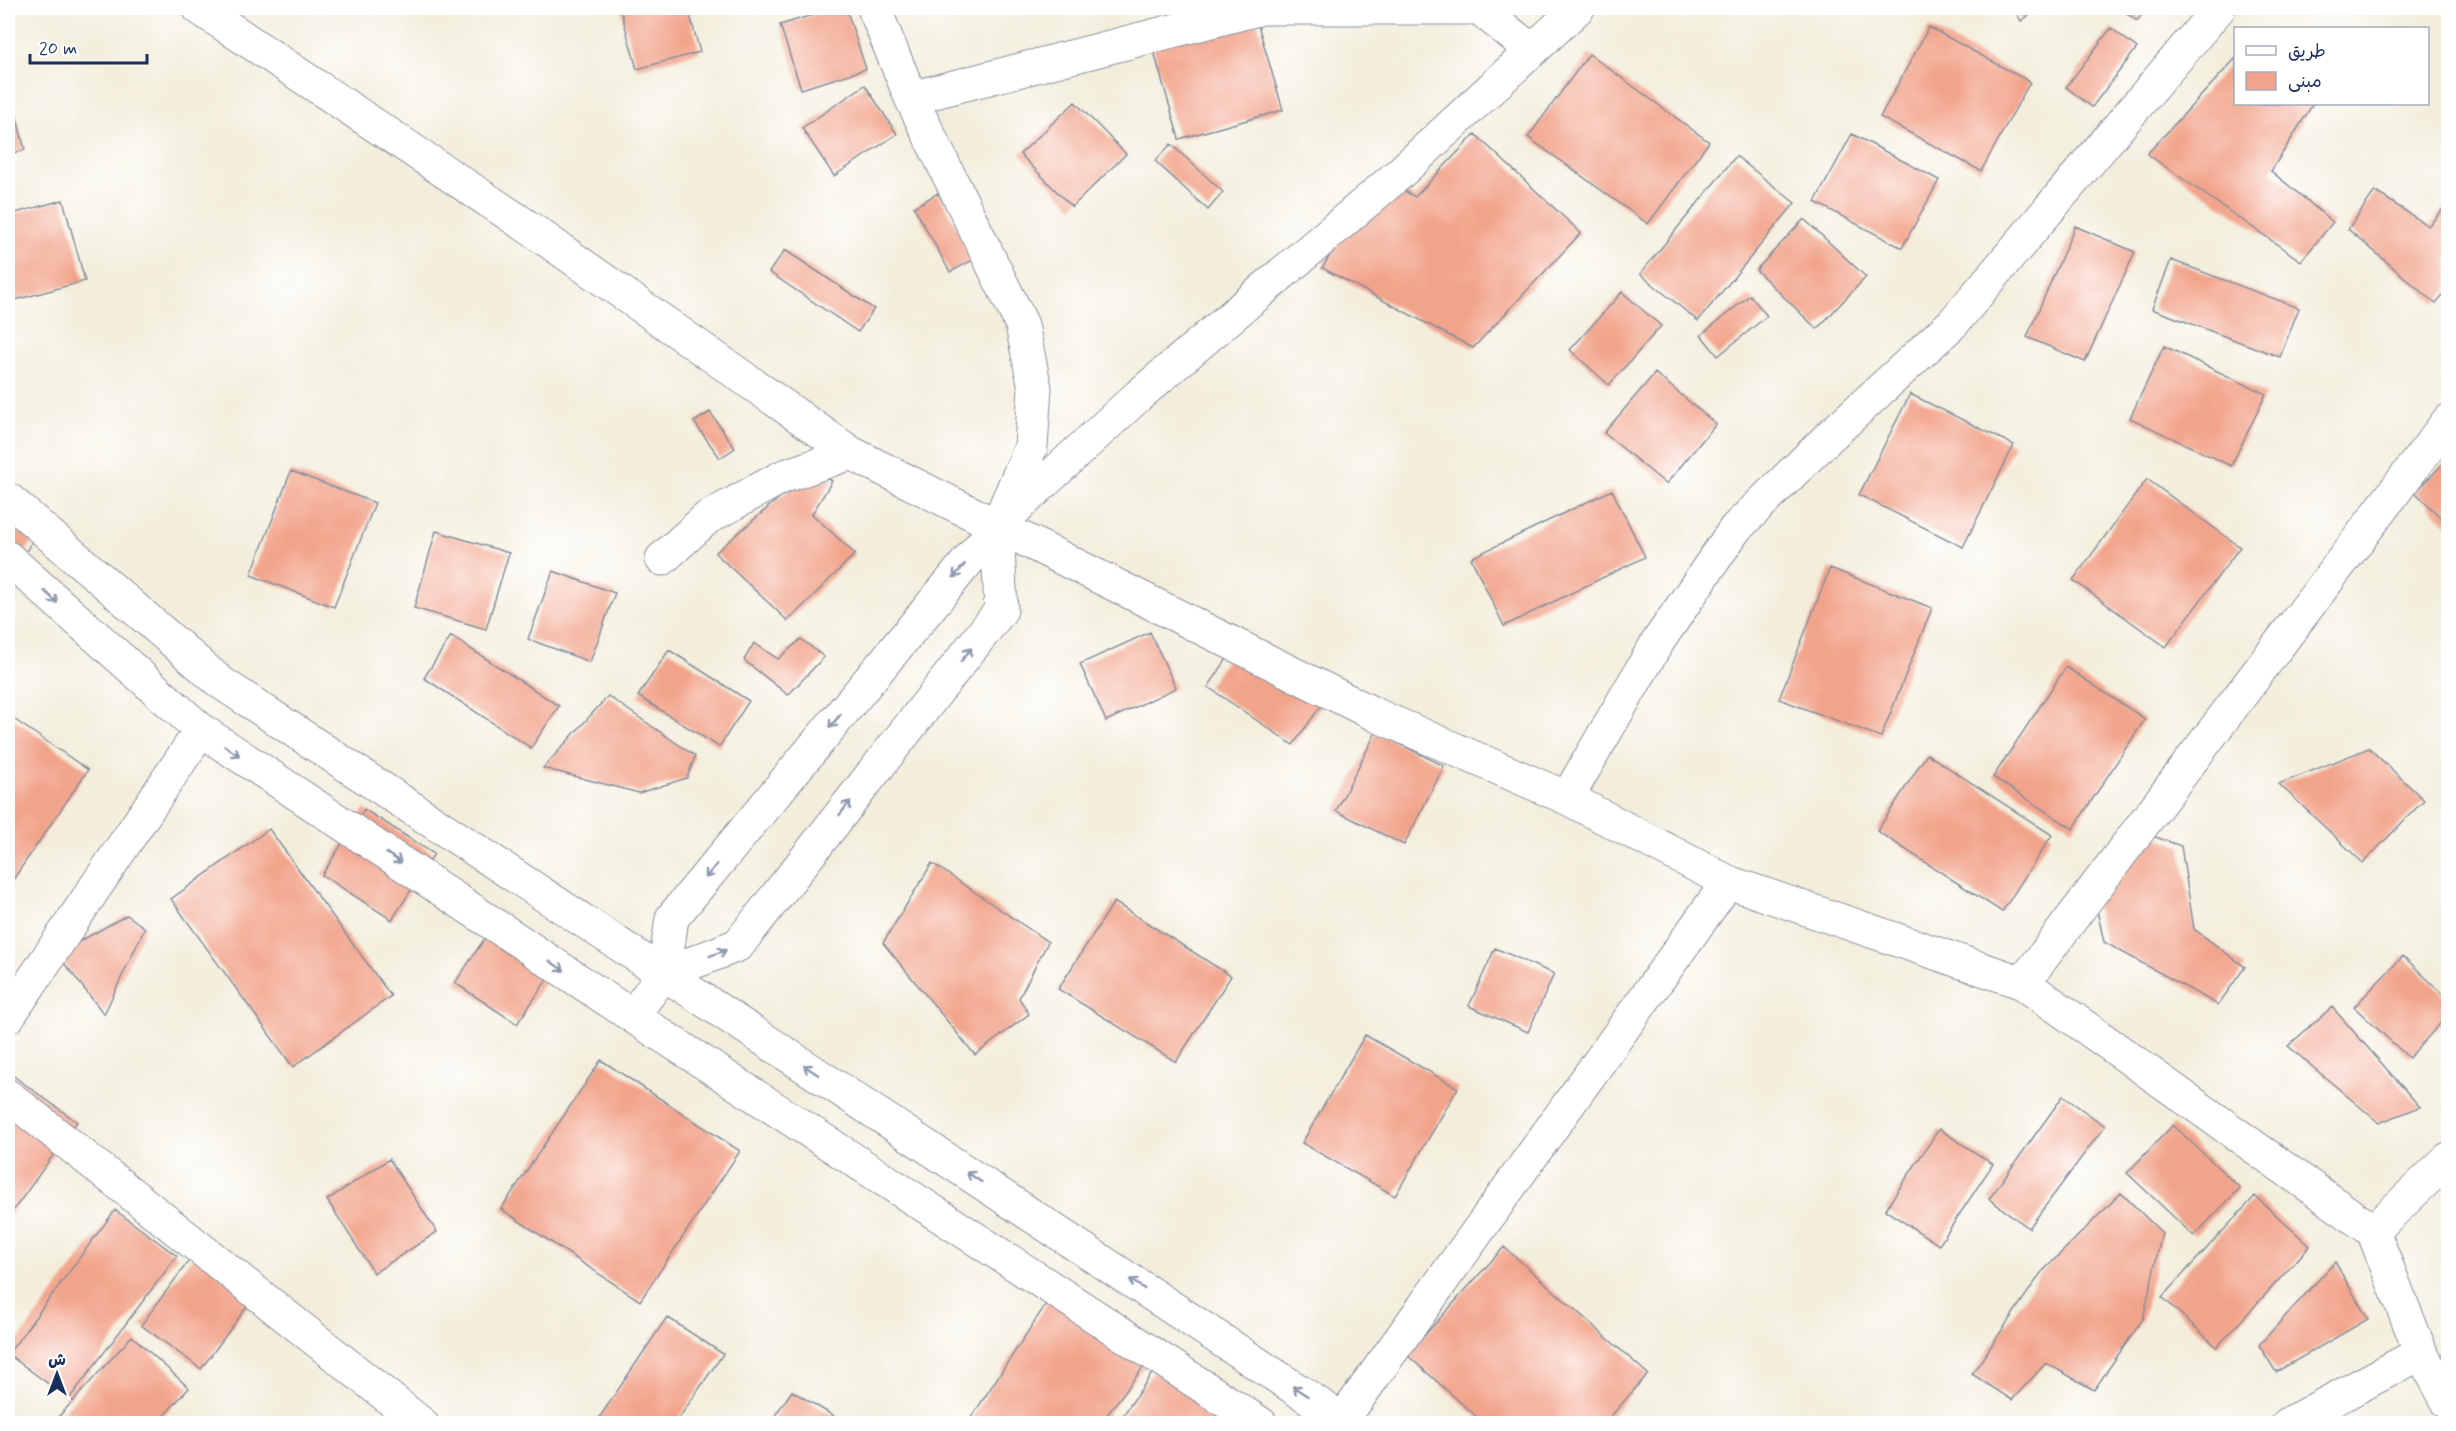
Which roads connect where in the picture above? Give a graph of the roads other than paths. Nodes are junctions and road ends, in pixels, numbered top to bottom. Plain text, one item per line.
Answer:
1 (199, 8) edge
2 (874, 8) edge
3 (1480, 8) edge
4 (1578, 8) edge
5 (2219, 8) edge
6 (1531, 50) junction
7 (911, 98) junction
8 (2448, 421) edge
9 (851, 453) junction
10 (8, 499) edge
11 (997, 526) junction
12 (8, 558) edge
13 (662, 559) dead end
14 (201, 730) junction
15 (1567, 798) junction
16 (1728, 882) junction
17 (664, 974) junction
18 (2023, 983) junction
19 (632, 1016) junction
20 (8, 1017) edge
21 (8, 1096) edge
22 (2448, 1159) edge
23 (2373, 1230) junction
24 (2421, 1353) junction
25 (2446, 1393) edge
26 (1346, 1421) edge
27 (422, 1424) edge
28 (1261, 1424) edge
29 (2288, 1424) edge

1 - 9 street
2 - 7 street
3 - 6 street
3 - 7 street
4 - 6 street
5 - 15 street
6 - 11 street
7 - 11 street
8 - 18 street
9 - 11 street
9 - 13 street
10 - 17 street
11 - 15 street
11 -> 17 street
17 -> 11 street
12 -> 14 street
14 -> 19 street
14 - 20 street
15 - 16 street
16 - 18 street
16 - 26 street
17 - 19 street
26 -> 17 street
18 - 23 street
19 - 28 street
21 - 27 street
22 - 23 street
23 - 24 street
24 - 25 street
24 - 29 street

